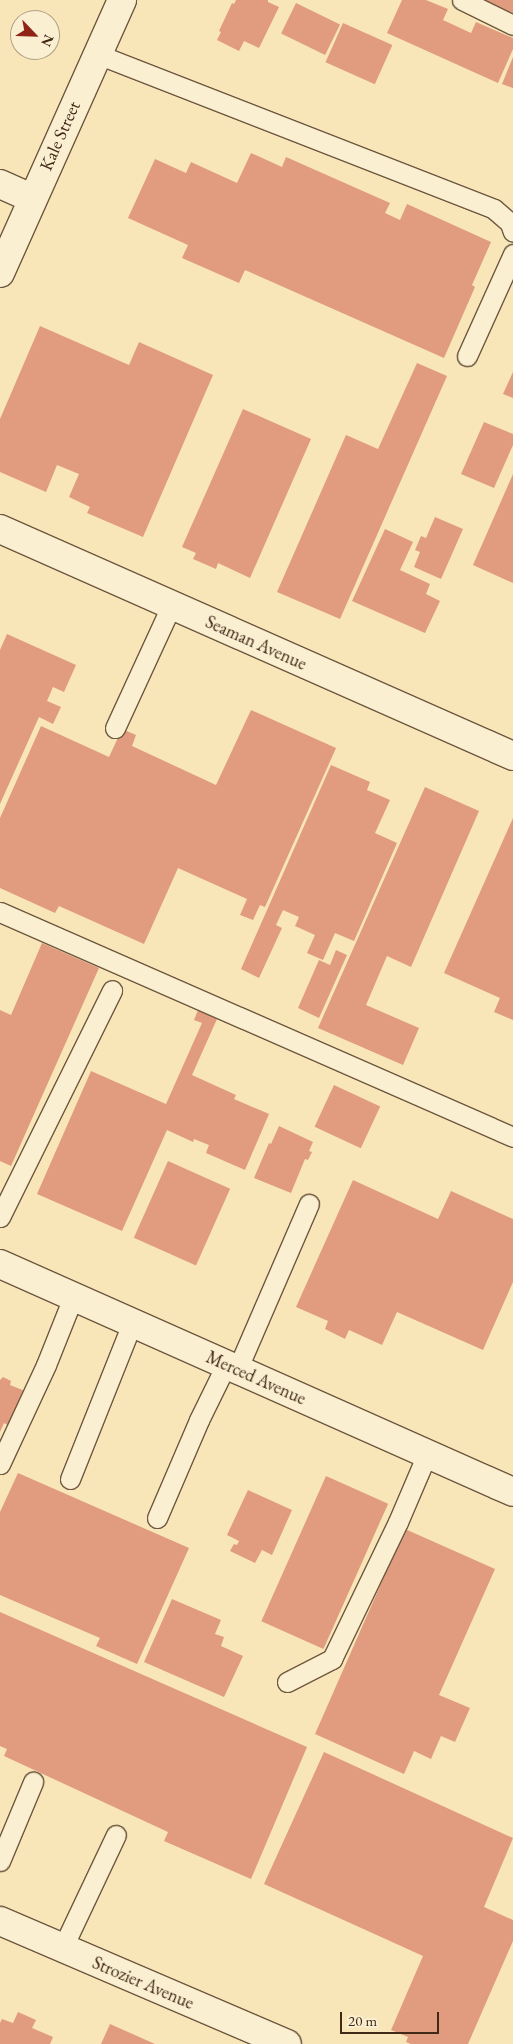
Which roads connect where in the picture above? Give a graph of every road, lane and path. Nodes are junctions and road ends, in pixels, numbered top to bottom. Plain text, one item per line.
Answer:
1 (122, 0) edge
2 (462, 0) edge
3 (513, 24) edge
4 (97, 54) junction
5 (0, 184) edge
6 (32, 198) junction
7 (513, 232) edge
8 (513, 254) edge
9 (0, 273) edge
10 (467, 356) dead end
11 (0, 529) edge
12 (171, 606) junction
13 (115, 728) dead end
14 (513, 756) edge
15 (0, 912) edge
16 (112, 990) dead end
17 (513, 1137) edge
18 (309, 1204) dead end
19 (0, 1217) edge
20 (0, 1264) edge
21 (73, 1297) junction
22 (132, 1324) junction
23 (232, 1367) junction
24 (427, 1454) junction
25 (0, 1464) edge
26 (70, 1479) dead end
27 (513, 1492) edge
28 (157, 1518) dead end
29 (287, 1682) dead end
30 (33, 1782) dead end
31 (116, 1835) dead end
32 (0, 1861) edge
33 (0, 1922) edge
34 (62, 1949) junction
35 (287, 2044) edge

1 - 4 street, Kale Street
2 - 3 lane
4 - 6 street, Kale Street
4 - 7 lane
5 - 6 street
6 - 9 street, Kale Street
8 - 10 lane
11 - 12 street, Seaman Avenue
12 - 13 lane
12 - 14 street, Seaman Avenue
15 - 17 lane
16 - 19 lane
18 - 23 lane
20 - 21 street, Merced Avenue
21 - 22 street, Merced Avenue
21 - 25 lane
22 - 23 street, Merced Avenue
22 - 26 lane
23 - 24 street, Merced Avenue
23 - 28 lane
24 - 27 street, Merced Avenue
24 - 29 lane
30 - 32 lane
31 - 34 lane
33 - 34 street, Strozier Avenue
34 - 35 street, Strozier Avenue

